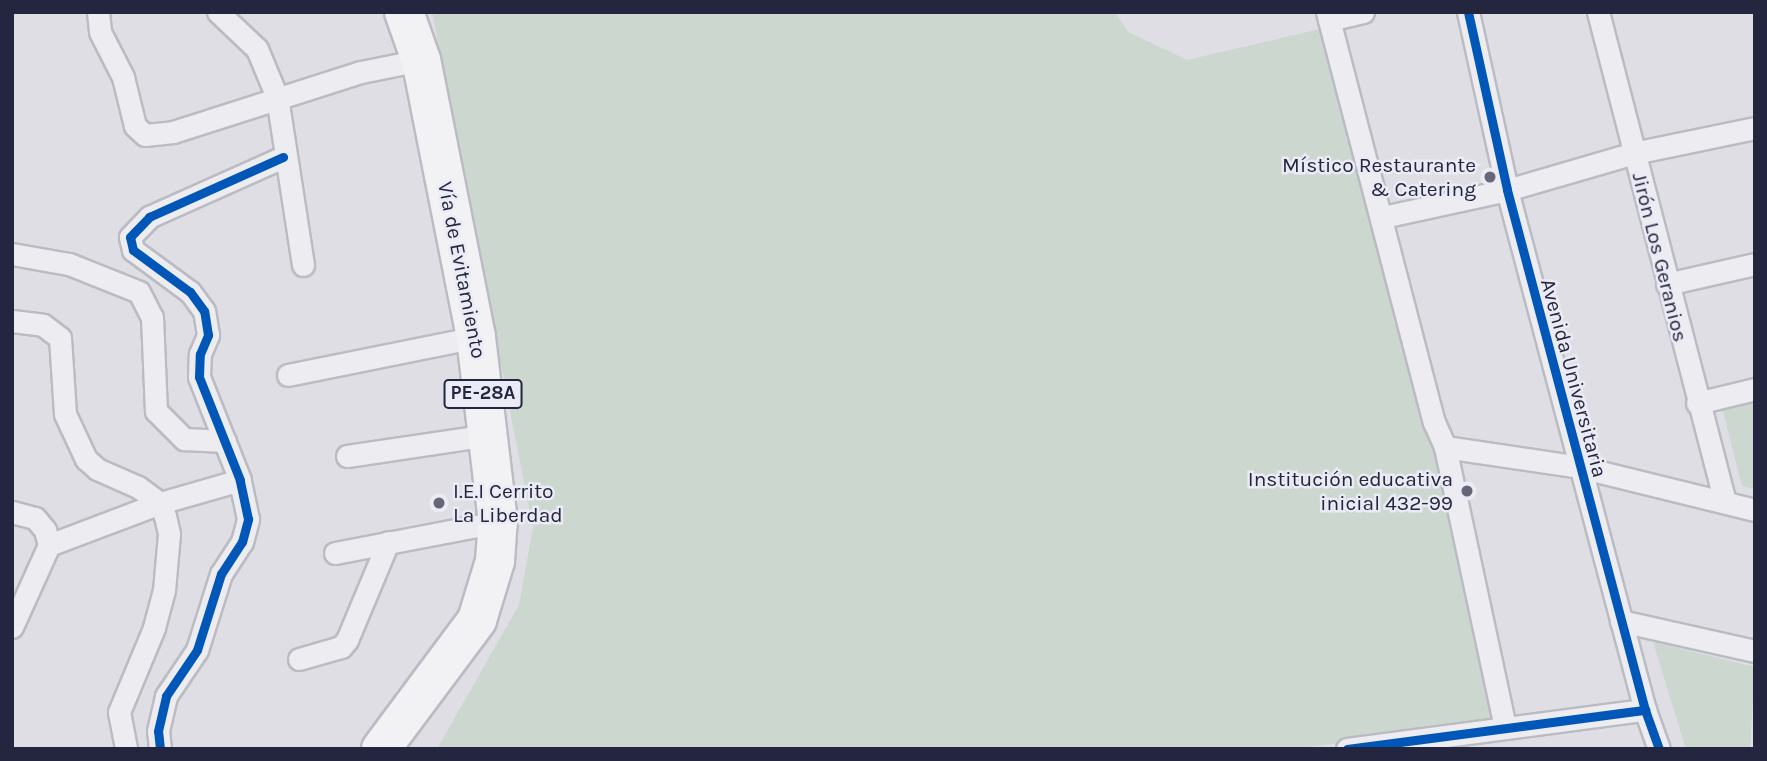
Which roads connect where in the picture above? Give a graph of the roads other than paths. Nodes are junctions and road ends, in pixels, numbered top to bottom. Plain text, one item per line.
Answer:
1 (98, 12) edge
2 (218, 12) edge
3 (404, 12) edge
4 (1363, 12) edge
5 (1468, 12) edge
6 (1598, 12) edge
7 (1328, 16) edge
8 (421, 60) junction
9 (277, 97) junction
10 (1755, 128) edge
11 (1634, 153) junction
12 (283, 157) junction
13 (1507, 190) junction
14 (1383, 217) junction
15 (12, 254) edge
16 (1755, 264) edge
17 (303, 265) dead end
18 (1667, 284) junction
19 (12, 321) edge
20 (476, 337) junction
21 (288, 376) dead end
22 (1755, 388) edge
23 (1697, 403) junction
24 (489, 435) junction
25 (225, 441) junction
26 (1445, 447) junction
27 (347, 456) dead end
28 (1580, 467) junction
29 (240, 480) junction
30 (1725, 502) junction
31 (160, 503) junction
32 (1755, 510) edge
33 (12, 512) edge
34 (498, 522) junction
35 (388, 542) junction
36 (49, 545) junction
37 (335, 553) dead end
38 (1621, 621) junction
39 (12, 627) edge
40 (1755, 651) edge
41 (299, 659) dead end
42 (1645, 710) junction
43 (1506, 726) junction
44 (1455, 742) edge
45 (1392, 746) edge
46 (126, 749) edge
47 (160, 749) edge
48 (381, 749) edge
49 (1347, 749) edge
50 (1659, 749) edge

1 - 9 street
2 - 9 street
3 - 8 highway, Vía de Evitamiento / PE-28A
4 - 7 street
5 - 13 street, Avenida Universitaria
6 - 11 street, Jirón Los Geranios
7 - 14 street
8 - 9 street
8 - 20 highway, Vía de Evitamiento / PE-28A
9 - 12 street
10 - 11 street
11 - 13 street
11 - 18 street, Jirón Los Geranios
12 - 17 street
12 - 25 street
13 - 14 street
13 - 28 street, Avenida Universitaria
14 - 26 street
15 - 25 street
16 - 18 street
18 - 23 street, Jirón Los Geranios
19 - 31 street
20 - 21 street
20 - 24 highway, Vía de Evitamiento / PE-28A
22 - 23 street
23 - 30 street, Jirón Los Geranios
24 - 27 street
24 - 34 highway, Vía de Evitamiento / PE-28A
25 - 29 street
26 - 28 street
26 - 43 street
28 - 30 street
28 - 38 street, Avenida Universitaria
29 - 31 street
29 - 47 street
30 - 32 street
31 - 36 street
31 - 46 street
33 - 36 street
34 - 35 street
34 - 48 highway, Vía de Evitamiento / PE-28A
35 - 37 street
35 - 41 street
36 - 39 street
38 - 40 street
38 - 42 street, Avenida Universitaria
42 - 43 street
42 - 50 street, Avenida Universitaria
43 - 44 street
44 - 45 street
45 - 49 street

